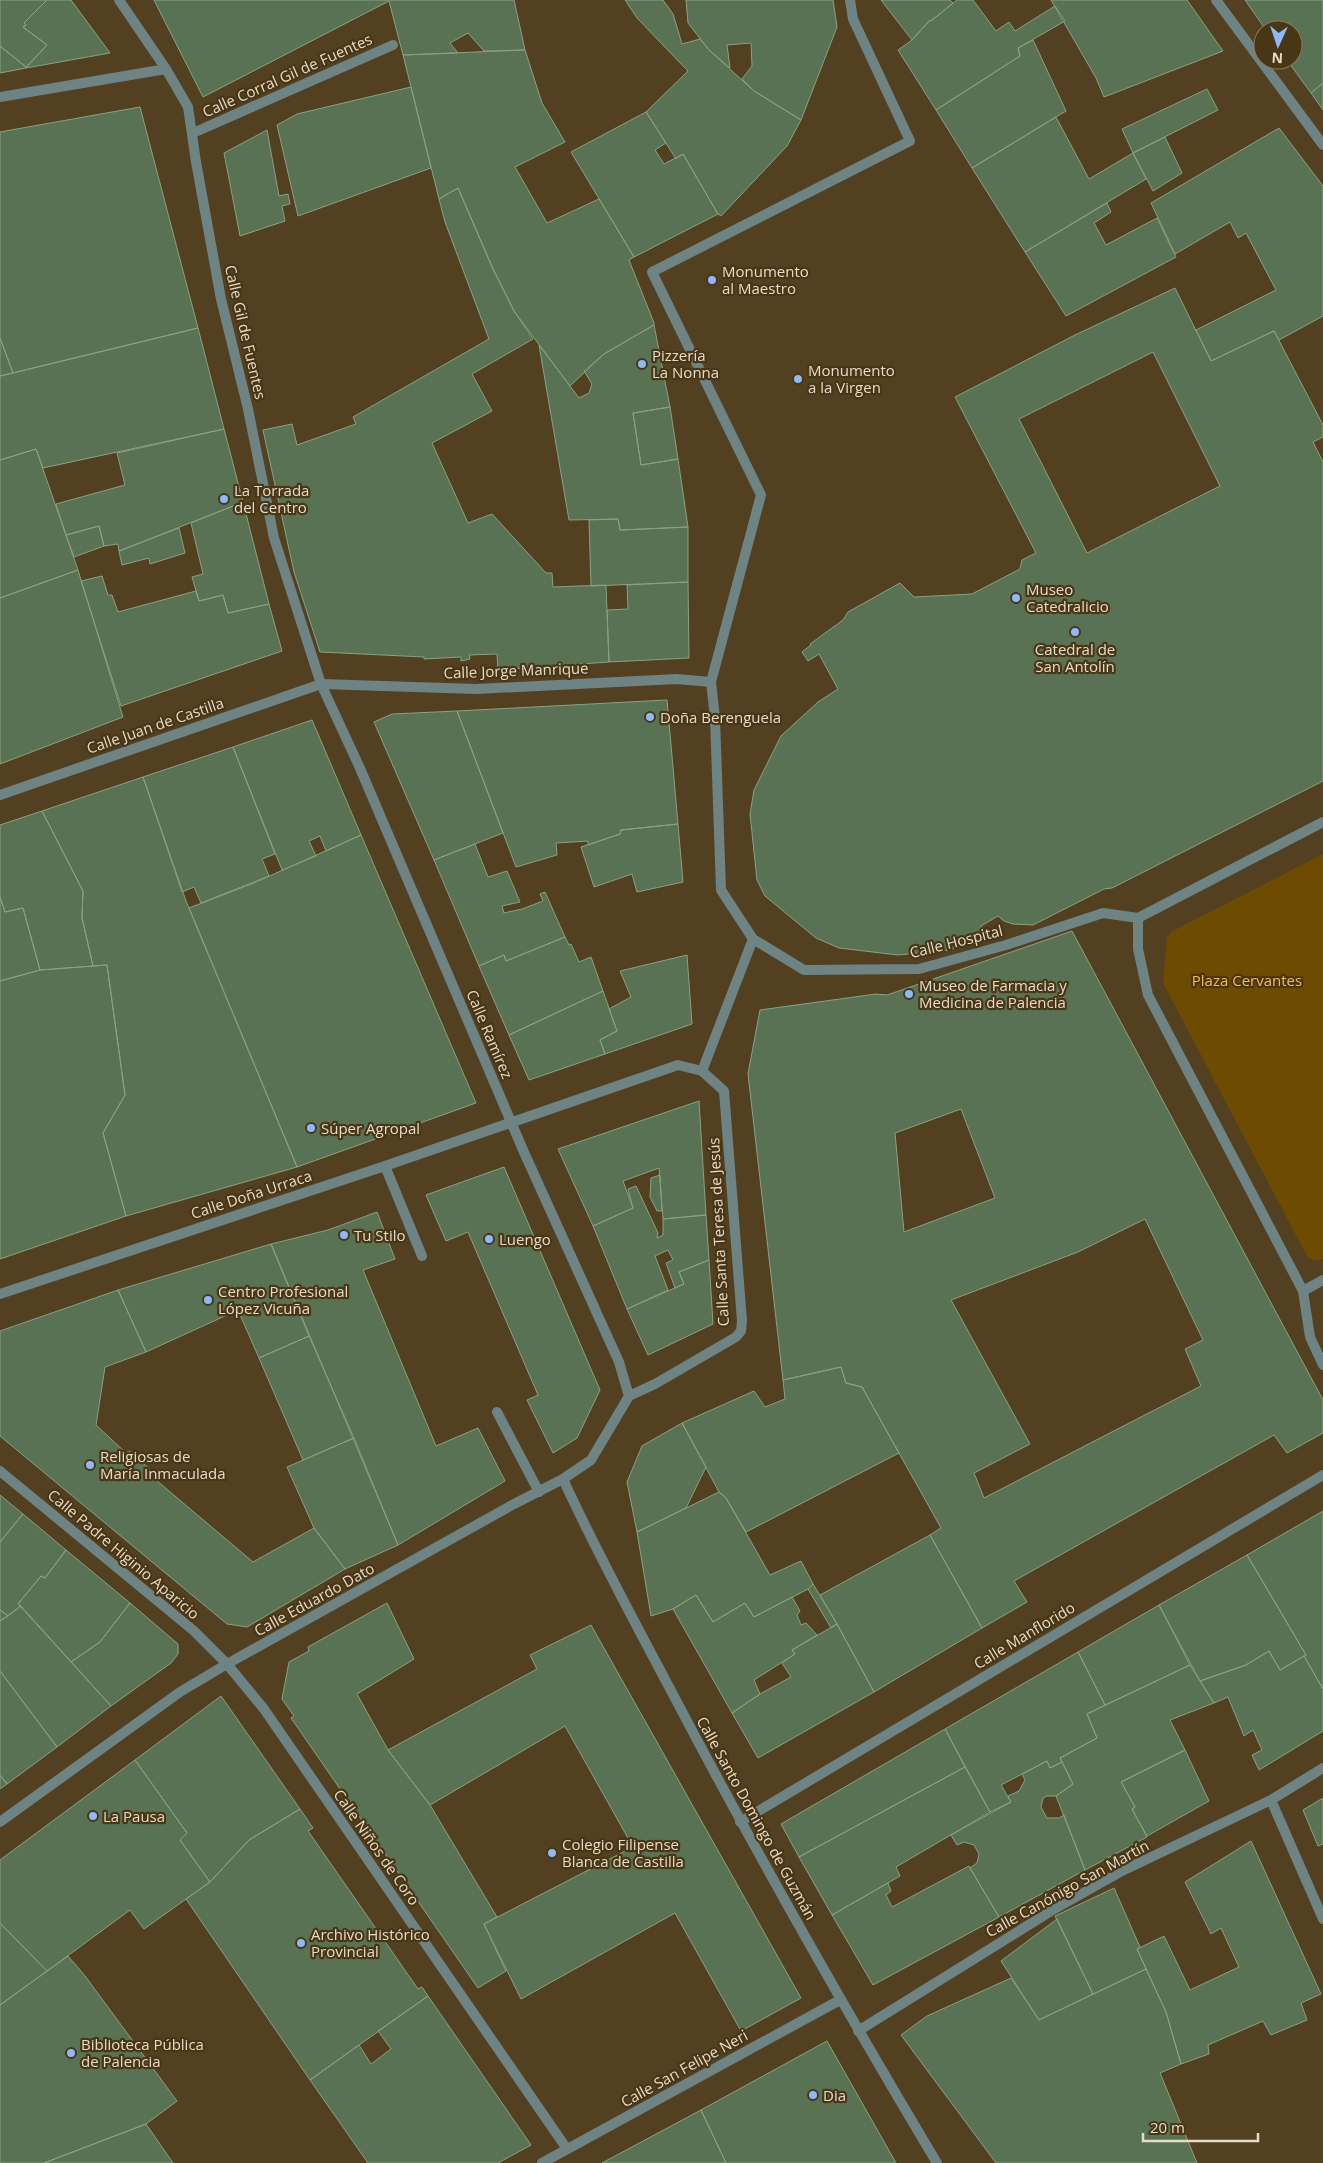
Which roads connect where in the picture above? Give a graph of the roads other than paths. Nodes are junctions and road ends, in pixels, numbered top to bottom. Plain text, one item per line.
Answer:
1 (119, 0) edge
2 (850, 0) edge
3 (1216, 0) edge
4 (393, 45) dead end
5 (166, 70) junction
6 (0, 97) edge
7 (193, 132) junction
8 (1323, 145) edge
9 (711, 682) junction
10 (321, 684) junction
11 (0, 795) edge
12 (1323, 822) edge
13 (1138, 918) junction
14 (754, 939) junction
15 (702, 1071) junction
16 (511, 1123) junction
17 (385, 1166) junction
18 (422, 1256) dead end
19 (1323, 1280) edge
20 (1303, 1291) junction
21 (0, 1294) edge
22 (1323, 1364) edge
23 (629, 1396) junction
24 (497, 1412) dead end
25 (0, 1471) edge
26 (1323, 1475) edge
27 (563, 1480) junction
28 (538, 1492) junction
29 (227, 1664) junction
30 (1323, 1768) edge
31 (1271, 1800) junction
32 (0, 1822) edge
33 (740, 1822) junction
34 (1323, 1919) edge
35 (840, 2000) junction
36 (858, 2031) junction
37 (567, 2149) junction
38 (542, 2163) edge
39 (937, 2163) edge

1 - 5 street, Calle Gil de Fuentes
2 - 9 street
3 - 8 street
4 - 7 street, Calle Corral Gil de Fuentes
5 - 6 street
5 - 7 street, Calle Gil de Fuentes
7 - 10 street, Calle Gil de Fuentes
9 - 10 street, Calle Jorge Manrique
9 - 14 street, Calle Hospital
10 - 11 street, Calle Juan de Castilla
10 - 16 street, Calle Ramírez
12 - 13 street
13 - 14 street, Calle Hospital
13 - 20 street
14 - 15 street
15 - 16 street, Calle Santa Teresa de Jesús
15 - 23 street, Calle Santa Teresa de Jesús
16 - 17 street, Calle Doña Urraca
16 - 23 street, Calle Ramírez
17 - 18 street
17 - 21 street, Calle Doña Urraca
19 - 20 street
20 - 22 street
23 - 27 street, Calle Eduardo Dato
24 - 28 street
25 - 29 street, Calle Padre Higinio Aparicio
26 - 33 street, Calle Manflorido
27 - 28 street, Calle Eduardo Dato
27 - 33 street, Calle Santo Domingo de Guzmán
28 - 29 street, Calle Eduardo Dato
29 - 32 street, Calle Eduardo Dato
29 - 37 street, Calle Niños de Coro
30 - 31 street, Calle Canónigo San Martín
31 - 34 street
31 - 36 street, Calle Canónigo San Martín
33 - 35 street, Calle Santo Domingo de Guzmán
35 - 36 street, Calle Santo Domingo de Guzmán
35 - 37 street, Calle San Felipe Neri
36 - 39 street, Calle Santo Domingo de Guzmán
37 - 38 street, Calle San Felipe Neri

